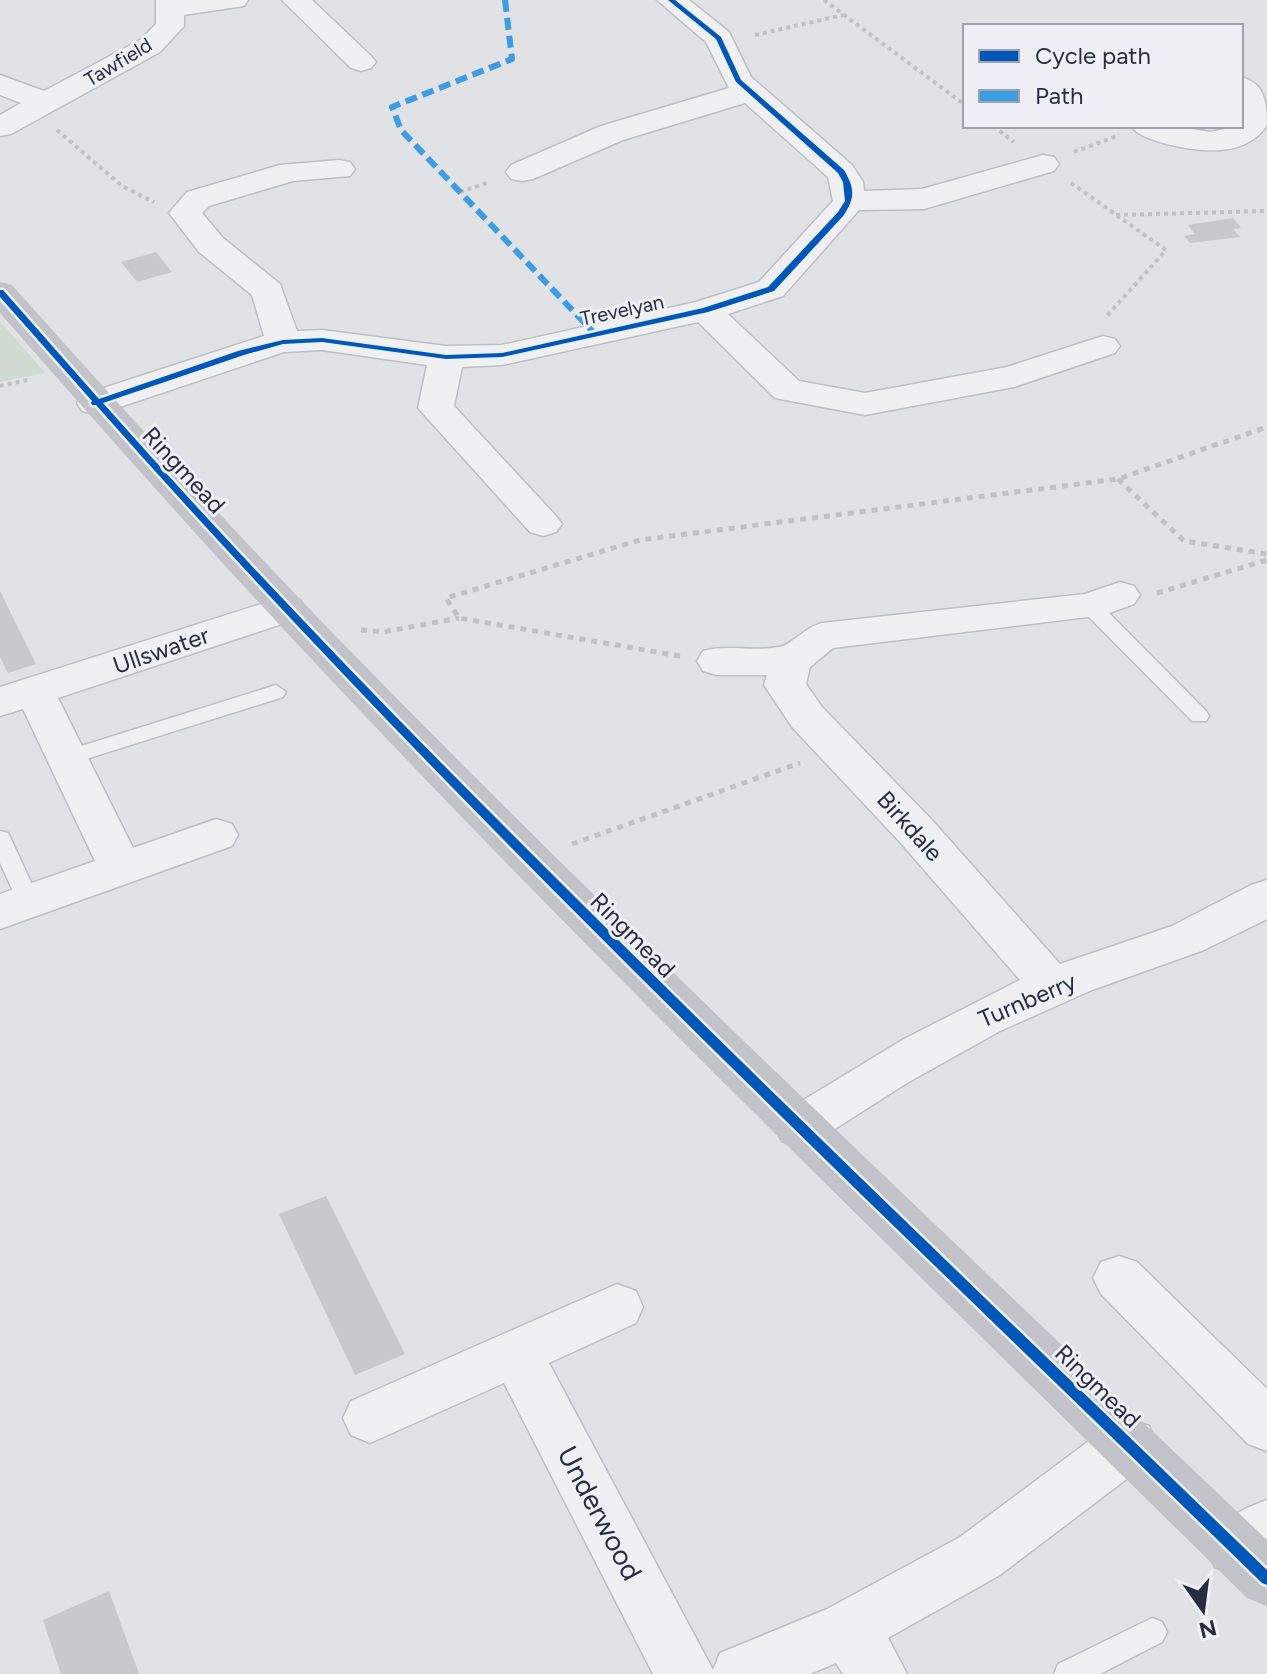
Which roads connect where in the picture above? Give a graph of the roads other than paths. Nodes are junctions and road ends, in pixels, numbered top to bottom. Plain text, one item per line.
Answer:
1 (234, 0) edge
2 (296, 0) edge
3 (671, 0) edge
4 (171, 4) edge
5 (361, 62) dead end
6 (0, 84) edge
7 (1243, 88) edge
8 (749, 92) junction
9 (38, 107) junction
10 (1266, 110) edge
11 (0, 127) edge
12 (1138, 129) edge
13 (1000, 146) dead end
14 (339, 169) dead end
15 (522, 172) dead end
16 (849, 201) junction
17 (0, 292) edge
18 (705, 310) junction
19 (283, 342) junction
20 (1103, 346) road end
21 (446, 357) junction
22 (95, 403) junction
23 (543, 524) dead end
24 (1105, 600) joint
25 (286, 609) junction
26 (717, 661) road end
27 (791, 661) junction
28 (276, 692) dead end
29 (18, 697) edge
30 (1199, 716) dead end
31 (67, 758) junction
32 (216, 835) dead end
33 (0, 839) edge
34 (121, 869) junction
35 (1267, 897) edge
36 (14, 907) edge
37 (1052, 986) junction
38 (799, 1127) junction
39 (1119, 1278) dead end
40 (617, 1307) dead end
41 (516, 1353) junction
42 (370, 1418) dead end
43 (1267, 1426) edge
44 (1129, 1444) junction
45 (1256, 1551) edge
46 (1152, 1632) dead end
47 (862, 1651) edge
48 (685, 1674) edge
49 (741, 1674) edge
50 (1069, 1674) edge

1 - 4 street, Tawfield
2 - 5 street
3 - 8 street
4 - 9 street, Tawfield
6 - 9 street
7 - 10 street
8 - 15 street
8 - 16 street
9 - 11 street, Tawfield
10 - 12 street
13 - 16 street
14 - 19 street
16 - 18 street, Trevelyan
17 - 22 street, Ringmead
18 - 20 street
18 - 21 street, Trevelyan
19 - 21 street, Trevelyan
19 - 22 street, Trevelyan
21 - 23 street
22 - 25 street, Ringmead
24 - 27 street
24 - 30 lane
25 - 29 street, Ullswater
25 - 38 street, Ringmead
26 - 27 street
27 - 37 street, Birkdale
28 - 31 lane
29 - 31 street, Ullswater
31 - 34 street, Ullswater
32 - 34 street
33 - 36 lane
34 - 36 street
35 - 37 street, Turnberry
37 - 38 street, Turnberry
38 - 44 street, Ringmead
39 - 43 street
40 - 41 street
41 - 42 street
41 - 48 street, Underwood
44 - 45 street, Ringmead
44 - 47 street
46 - 50 lane
47 - 49 street

